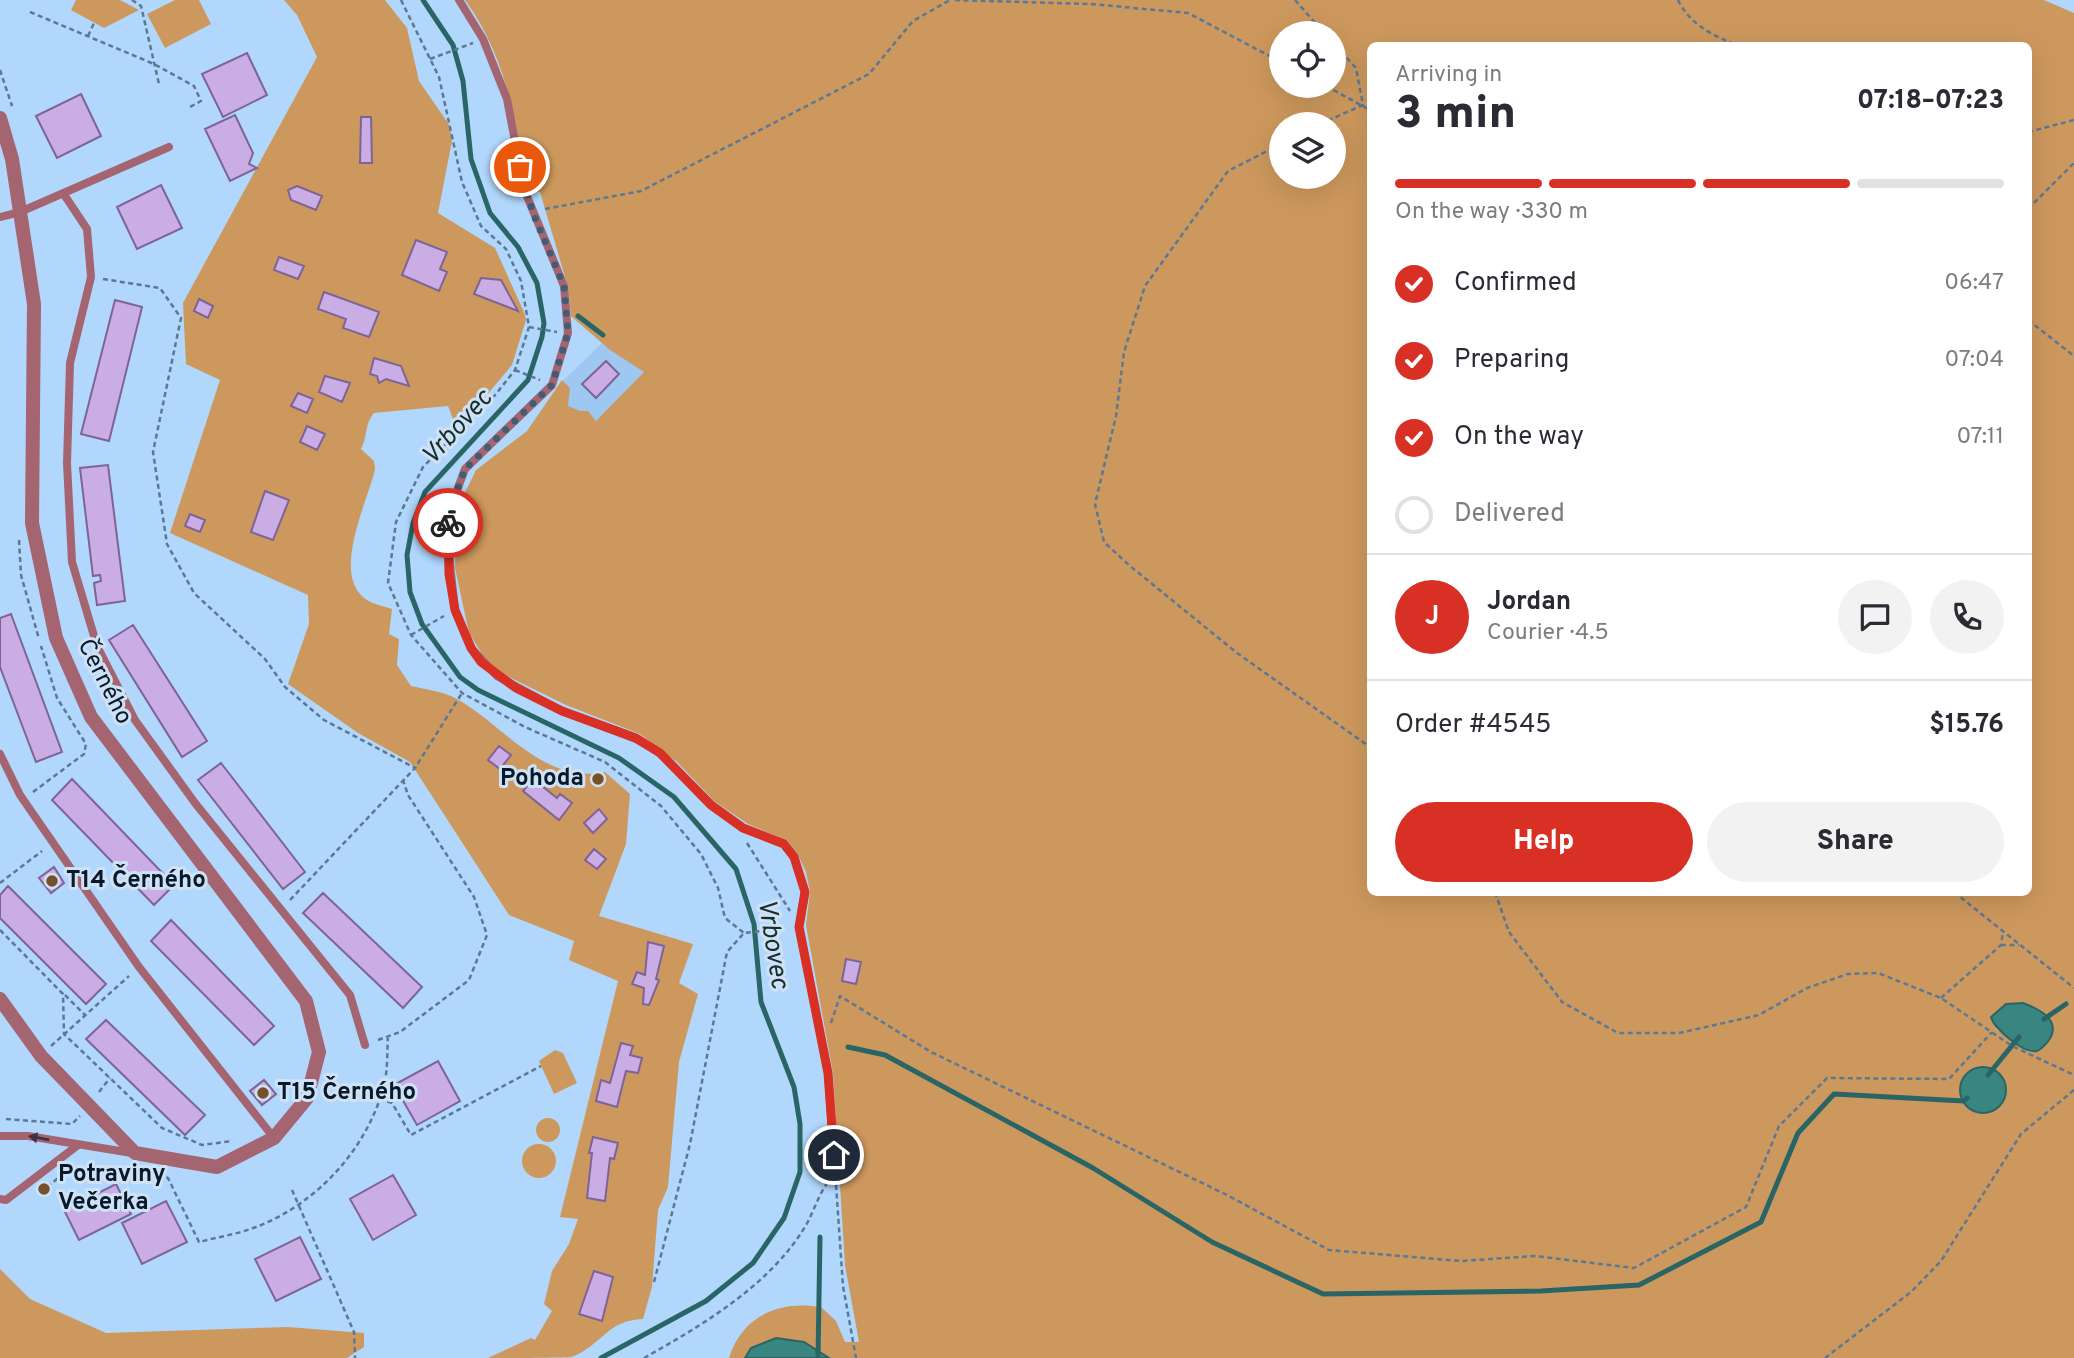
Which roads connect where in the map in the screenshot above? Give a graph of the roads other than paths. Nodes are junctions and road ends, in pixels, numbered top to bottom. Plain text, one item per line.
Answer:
1 (458, 0) edge
2 (0, 118) edge
3 (169, 147) dead end
4 (63, 193) junction
5 (20, 212) junction
6 (0, 217) edge
7 (0, 754) edge
8 (0, 999) edge
9 (365, 1045) road end
10 (0, 1136) edge
11 (274, 1138) junction
12 (78, 1144) junction
13 (135, 1153) junction
14 (835, 1174) road end
15 (0, 1199) edge

1 - 14 lane
2 - 5 street, Černého
3 - 4 lane
4 - 5 lane
4 - 9 lane, Černého
5 - 6 lane
5 - 11 street, Černého
7 - 11 lane
8 - 13 street
12 -> 10 lane, Černého
11 - 13 street, Černého
12 - 13 lane, Černého
12 - 15 lane

